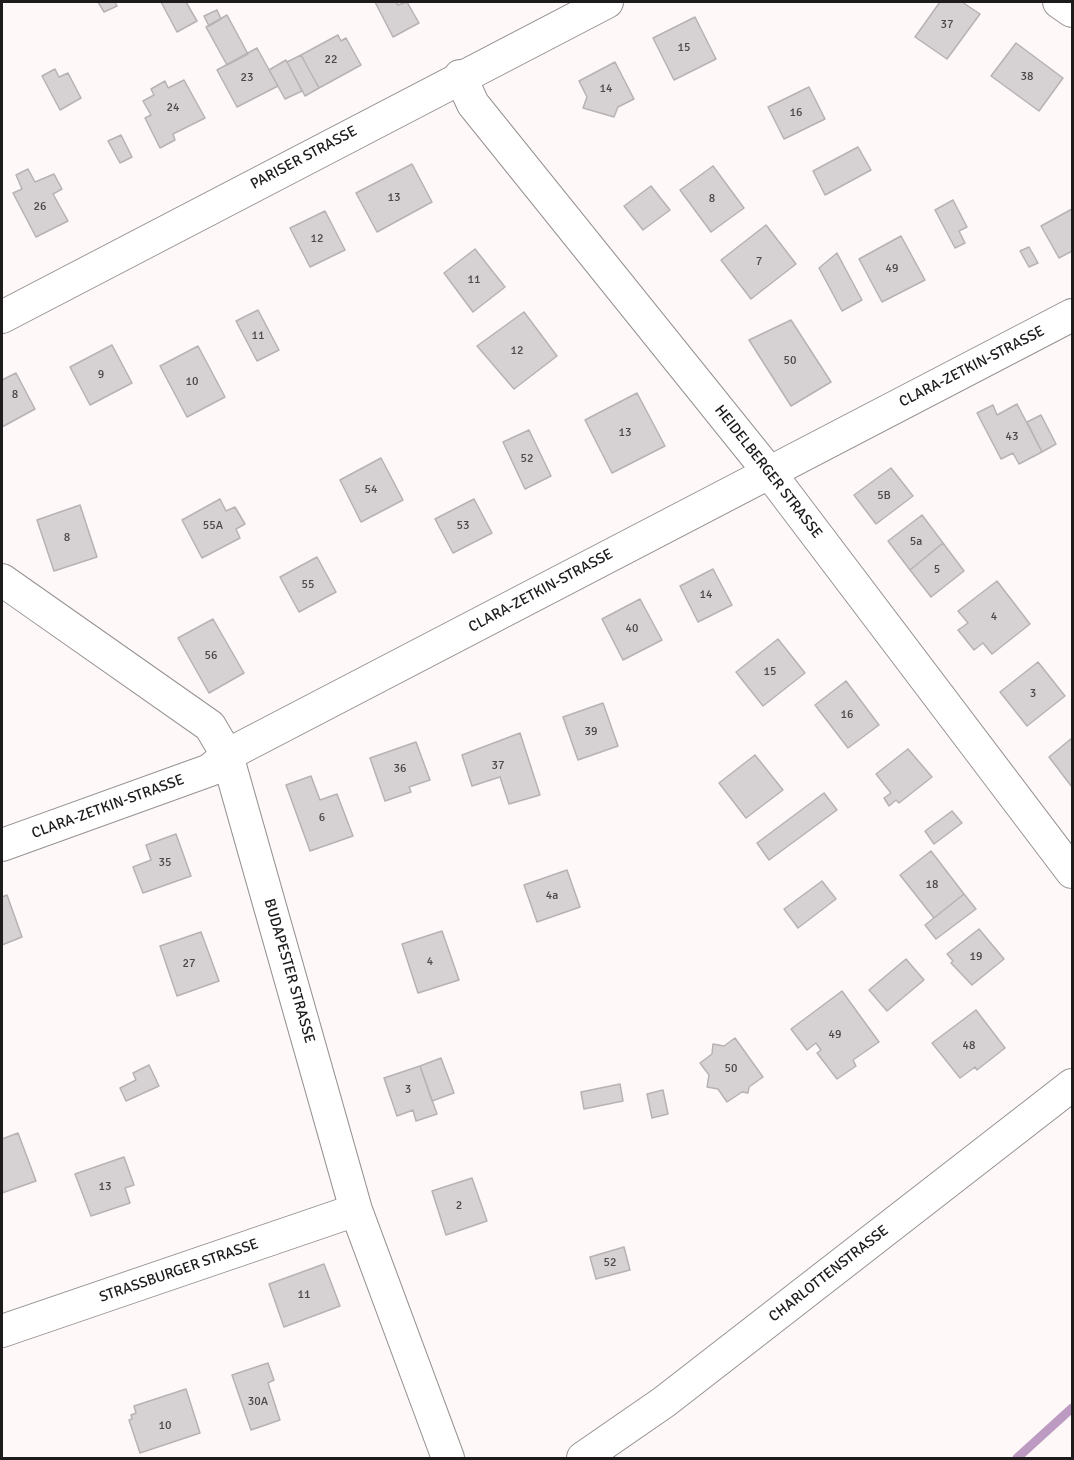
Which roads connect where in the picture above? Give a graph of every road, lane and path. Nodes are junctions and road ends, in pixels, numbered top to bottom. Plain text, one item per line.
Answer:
1 (607, 2) edge
2 (1059, 2) edge
3 (1072, 11) edge
4 (460, 76) junction
5 (1072, 315) edge
6 (2, 317) edge
7 (769, 472) junction
8 (2, 580) edge
9 (227, 755) junction
10 (2, 845) edge
11 (1072, 872) edge
12 (1072, 1085) edge
13 (356, 1210) junction
14 (2, 1331) edge
15 (448, 1458) edge
16 (583, 1458) edge

1 - 4 street, PARISER STRASSE
2 - 3 street
4 - 6 street, PARISER STRASSE
4 - 7 street, HEIDELBERGER STRASSE
5 - 7 street, CLARA-ZETKIN-STRASSE
7 - 9 street, CLARA-ZETKIN-STRASSE
7 - 11 street, HEIDELBERGER STRASSE
8 - 9 street, BUDAPESTER STRASSE
9 - 10 street, CLARA-ZETKIN-STRASSE
9 - 13 street, BUDAPESTER STRASSE
12 - 16 street, CHARLOTTENSTRASSE
13 - 14 street, STRASSBURGER STRASSE
13 - 15 street, BUDAPESTER STRASSE

